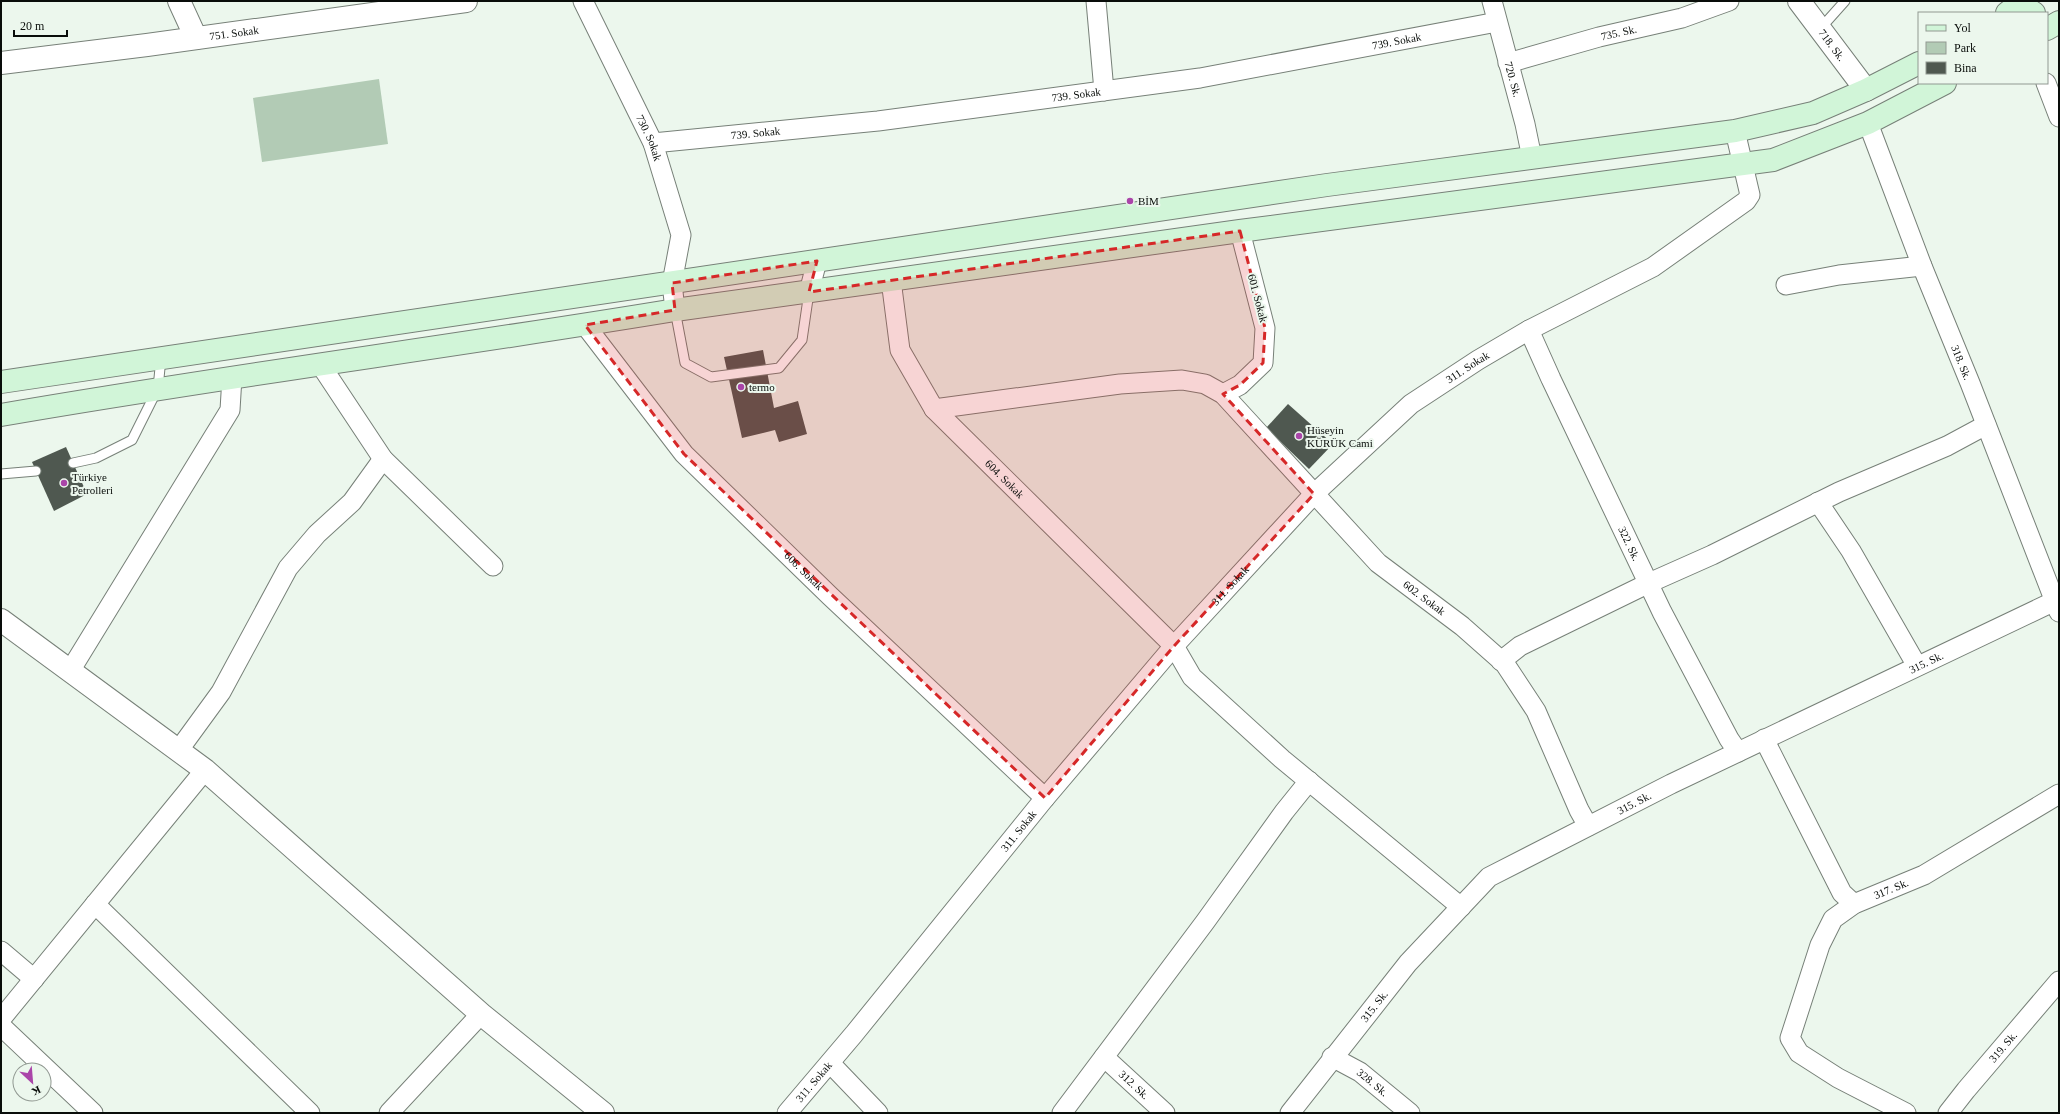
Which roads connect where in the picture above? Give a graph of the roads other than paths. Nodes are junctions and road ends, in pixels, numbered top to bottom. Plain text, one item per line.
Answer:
1 (179, 1) edge
2 (466, 1) edge
3 (582, 1) edge
4 (1096, 1) edge
5 (1729, 1) edge
6 (1799, 1) edge
7 (1845, 1) edge
8 (2002, 1) edge
9 (1495, 7) edge
10 (2023, 8) edge
11 (2059, 22) edge
12 (2048, 28) edge
13 (1820, 29) junction
14 (196, 38) junction
15 (1, 63) edge
16 (1508, 63) junction
17 (1918, 64) edge
18 (1943, 84) edge
19 (2046, 84) edge
20 (1866, 90) junction
21 (1104, 91) junction
22 (2059, 117) edge
23 (1868, 123) junction
24 (1735, 131) junction
25 (653, 143) junction
26 (1532, 158) junction
27 (1741, 164) junction
28 (1240, 231) junction
29 (817, 261) junction
30 (1922, 266) junction
31 (891, 280) junction
32 (672, 283) junction
33 (1786, 286) dead end
34 (809, 292) junction
35 (675, 310) junction
36 (585, 325) junction
37 (1529, 330) junction
38 (161, 358) junction
39 (320, 364) junction
40 (232, 377) junction
41 (1, 382) edge
42 (158, 388) junction
43 (1223, 394) junction
44 (934, 409) junction
45 (1, 415) edge
46 (1986, 425) junction
47 (383, 459) junction
48 (73, 463) dead end
49 (36, 471) dead end
50 (1, 474) edge
51 (1314, 494) junction
52 (1818, 502) junction
53 (493, 566) dead end
54 (1649, 583) junction
55 (2058, 604) edge
56 (1, 620) edge
57 (1174, 646) junction
58 (1501, 661) junction
59 (1917, 666) junction
60 (70, 671) junction
61 (1764, 739) junction
62 (178, 751) junction
63 (1738, 752) junction
64 (205, 770) junction
65 (1309, 781) junction
66 (2059, 794) edge
67 (1045, 798) junction
68 (1588, 826) junction
69 (95, 904) junction
70 (1854, 904) junction
71 (1461, 907) junction
72 (1, 951) edge
73 (34, 979) junction
74 (2059, 981) edge
75 (482, 1014) junction
76 (1, 1020) edge
77 (1, 1026) edge
78 (1104, 1057) junction
79 (1332, 1057) junction
80 (830, 1063) junction
81 (93, 1113) edge
82 (310, 1113) edge
83 (389, 1113) edge
84 (603, 1113) edge
85 (788, 1113) edge
86 (878, 1113) edge
87 (1062, 1113) edge
88 (1165, 1113) edge
89 (1290, 1113) edge
90 (1410, 1113) edge
91 (1906, 1113) edge
92 (1948, 1113) edge

1 - 14 street
2 - 14 street, 751. Sokak
3 - 25 street, 730. Sokak
4 - 21 street
5 - 16 street, 735. Sk.
6 - 13 street, 718. Sk.
7 - 13 lane
8 - 10 street
9 - 16 street, 720. Sk.
9 - 21 street, 739. Sokak
11 - 12 main road
13 - 20 street, 718. Sk.
14 - 15 street, 751. Sokak
16 - 26 street, 720. Sk.
17 - 20 main road
18 - 23 main road
19 - 22 street
20 - 24 main road
21 - 25 street, 739. Sokak
23 - 27 main road
23 - 30 street, 318. Sk.
24 - 26 main road
24 - 27 street, 311. Sokak
25 - 32 street, 730. Sokak
26 - 29 main road
27 - 28 main road
27 - 37 street, 311. Sokak
28 - 31 main road
28 - 43 street, 601. Sokak
29 - 32 main road
29 - 34 street
30 - 33 street
30 - 46 street, 318. Sk.
31 - 34 main road
31 - 44 street, 604. Sokak
32 - 35 street, 730. Sokak
32 - 38 main road
34 - 35 main road
34 - 35 lane
35 - 36 main road
36 - 39 main road
36 - 67 street, 606. Sokak
37 - 51 street, 311. Sokak
37 - 54 street, 322. Sk.
38 - 41 main road
38 - 42 lane
39 - 40 main road
39 - 47 street
40 - 42 main road
40 - 60 street
42 - 45 main road
42 - 48 lane
43 - 44 street, 602. Sokak
43 - 51 street, 602. Sokak
44 - 57 street, 604. Sokak
46 - 52 street
46 - 55 street, 318. Sk.
47 - 53 street
47 - 62 street
49 - 50 lane
51 - 57 street, 311. Sokak
51 - 58 street, 602. Sokak
52 - 54 street
52 - 59 street
54 - 58 street
54 - 63 street, 322. Sk.
55 - 59 street, 315. Sk.
56 - 60 street
57 - 65 street, 604. Sokak
57 - 67 street, 311. Sokak
58 - 68 street, 602. Sokak
59 - 61 street, 315. Sk.
60 - 62 street
61 - 63 street, 315. Sk.
61 - 70 street
62 - 64 street
63 - 68 street, 315. Sk.
64 - 69 street
64 - 75 street
65 - 71 street, 604. Sokak
65 - 78 street
66 - 70 street, 317. Sk.
67 - 80 street, 311. Sokak
68 - 71 street, 315. Sk.
69 - 73 street
69 - 82 street
70 - 91 street, 317. Sk.
71 - 79 street, 315. Sk.
72 - 73 street
73 - 76 street
74 - 92 street, 319. Sk.
75 - 83 street
75 - 84 street
77 - 81 street
78 - 87 street
78 - 88 street, 312. Sk.
79 - 89 street, 315. Sk.
79 - 90 street, 328. Sk.
80 - 85 street, 311. Sokak
80 - 86 street

